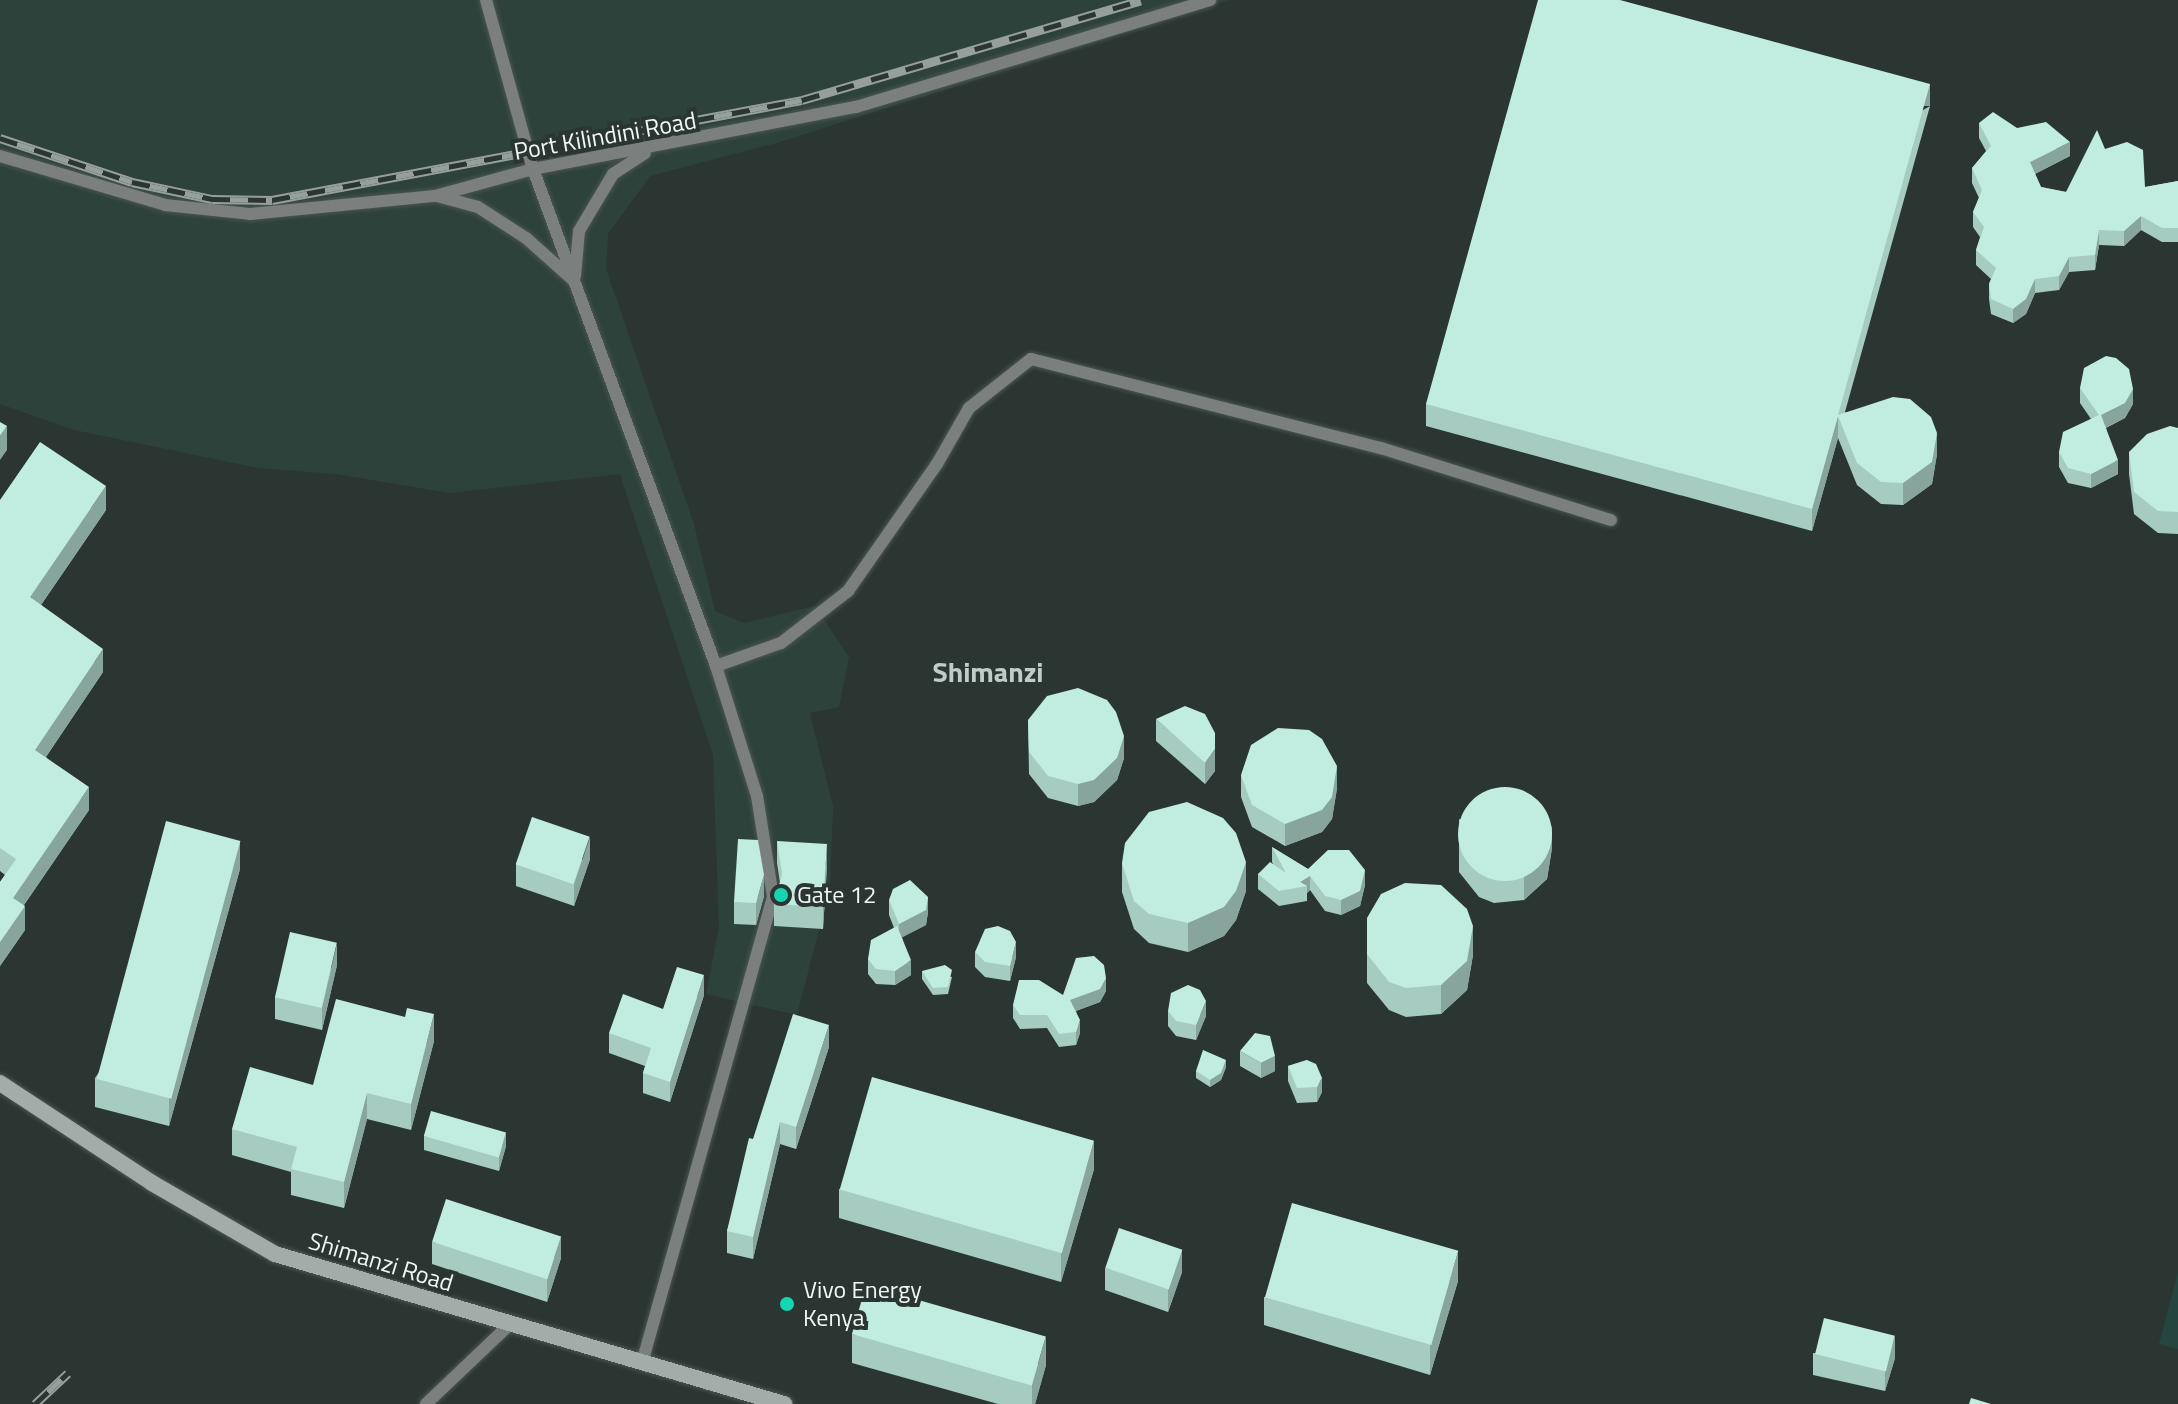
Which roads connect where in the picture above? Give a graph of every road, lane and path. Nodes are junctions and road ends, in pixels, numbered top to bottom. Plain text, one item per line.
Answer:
1 (486, 0) edge
2 (1210, 0) edge
3 (651, 149) junction
4 (0, 156) edge
5 (533, 169) junction
6 (435, 196) junction
7 (575, 281) junction
8 (1611, 520) dead end
9 (716, 666) junction
10 (0, 1083) edge
11 (509, 1325) junction
12 (642, 1363) junction
13 (426, 1404) edge
14 (784, 1404) edge

1 - 5 lane
2 - 3 lane, Port Kilindini Road
3 - 5 lane, Port Kilindini Road
3 - 7 lane
4 - 6 lane, Port Kilindini Road
5 - 6 lane, Port Kilindini Road
5 - 7 lane
6 - 7 lane
7 - 9 lane
8 - 9 lane
9 - 12 lane
10 - 11 main road, Shimanzi Road
11 - 12 main road, Shimanzi Road
11 - 13 lane
12 - 14 main road, Shimanzi Road

